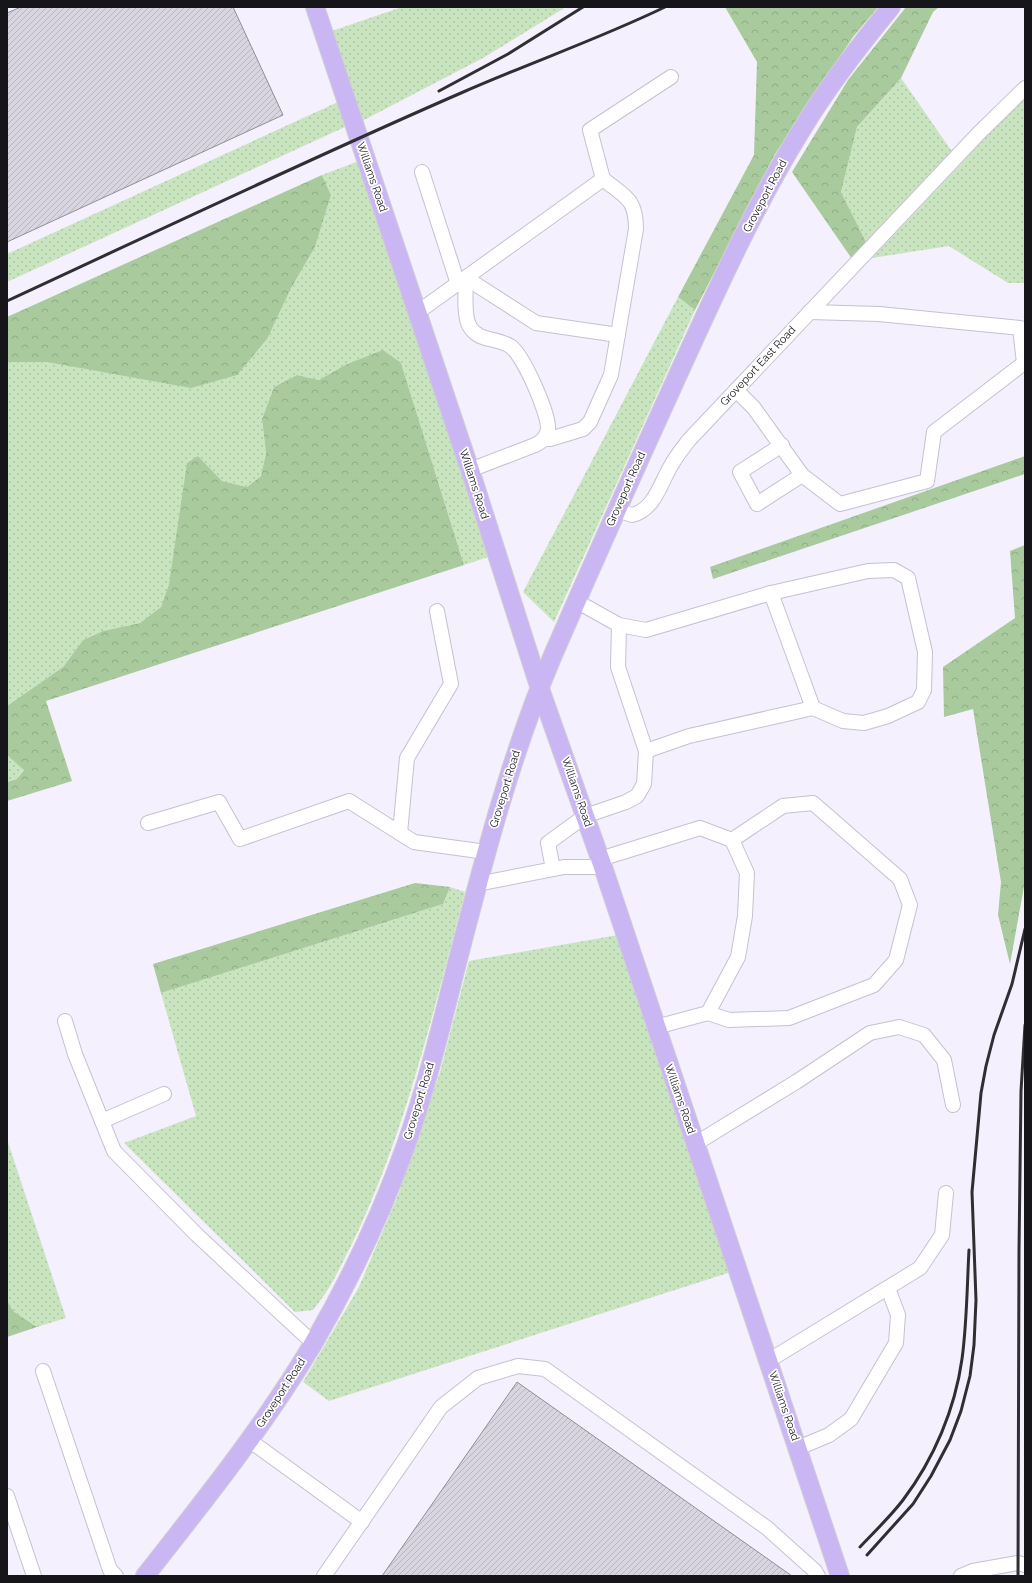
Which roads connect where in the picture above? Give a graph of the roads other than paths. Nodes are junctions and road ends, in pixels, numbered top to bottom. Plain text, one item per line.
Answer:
1 (315, 7) edge
2 (891, 7) edge
3 (671, 77) dead end
4 (1025, 88) edge
5 (422, 172) dead end
6 (603, 179) junction
7 (462, 281) junction
8 (418, 312) junction
9 (809, 312) junction
10 (618, 335) junction
11 (736, 390) junction
12 (544, 439) junction
13 (782, 445) junction
14 (470, 470) junction
15 (802, 475) junction
16 (617, 510) junction
17 (771, 593) junction
18 (576, 601) junction
19 (437, 611) dead end
20 (619, 625) junction
21 (539, 686) junction
22 (813, 708) junction
23 (646, 751) junction
24 (585, 816) junction
25 (148, 823) dead end
26 (400, 833) junction
27 (732, 840) junction
28 (486, 852) junction
29 (601, 863) junction
30 (554, 869) junction
31 (477, 884) junction
32 (708, 1013) junction
33 (65, 1021) dead end
34 (656, 1027) junction
35 (164, 1094) dead end
36 (952, 1104) dead end
37 (102, 1120) junction
38 (696, 1144) junction
39 (946, 1193) dead end
40 (888, 1288) junction
41 (313, 1344) junction
42 (768, 1361) junction
43 (43, 1371) dead end
44 (249, 1440) junction
45 (798, 1448) junction
46 (7, 1496) edge
47 (362, 1522) junction
48 (1025, 1565) edge
49 (34, 1576) edge
50 (116, 1576) edge
51 (145, 1576) edge
52 (324, 1576) edge
53 (818, 1576) edge
54 (840, 1576) edge
55 (961, 1576) edge

1 - 8 main road, Williams Road
2 - 16 main road, Groveport Road
3 - 6 lane
4 - 9 lane, Groveport East Road
5 - 7 lane
6 - 7 lane
6 - 10 lane
7 - 8 lane
7 - 10 lane
7 - 12 lane
8 - 14 main road, Williams Road
9 - 11 lane, Groveport East Road
9 - 15 lane
10 - 12 lane
11 - 13 lane
11 - 16 lane, Groveport East Road
12 - 14 lane
13 - 15 lane
13 - 15 lane
14 - 21 main road, Williams Road
16 - 18 main road, Groveport Road
17 - 20 lane
17 - 22 lane
17 - 22 lane
18 - 20 lane
18 - 21 main road, Groveport Road
19 - 26 lane
20 - 23 lane
21 - 24 main road, Williams Road
21 - 28 main road, Groveport Road
22 - 23 lane
23 - 24 lane
24 - 29 main road, Williams Road
24 - 30 lane
25 - 26 lane
26 - 28 lane
27 - 29 lane
27 - 32 lane
27 - 32 lane
28 - 31 main road, Groveport Road
29 - 30 lane
29 - 34 main road, Williams Road
30 - 31 lane
31 - 41 main road, Groveport Road
32 - 34 lane
33 - 37 lane
34 - 38 main road, Williams Road
35 - 37 lane
36 - 38 lane
37 - 41 lane
38 - 42 main road, Williams Road
39 - 40 lane
40 - 42 lane
40 - 45 lane
41 - 44 main road, Groveport Road
42 - 45 main road, Williams Road
43 - 50 lane
44 - 47 lane
44 - 51 main road, Groveport Road
45 - 54 main road, Williams Road
46 - 49 lane
47 - 52 lane
47 - 53 lane
48 - 55 lane

